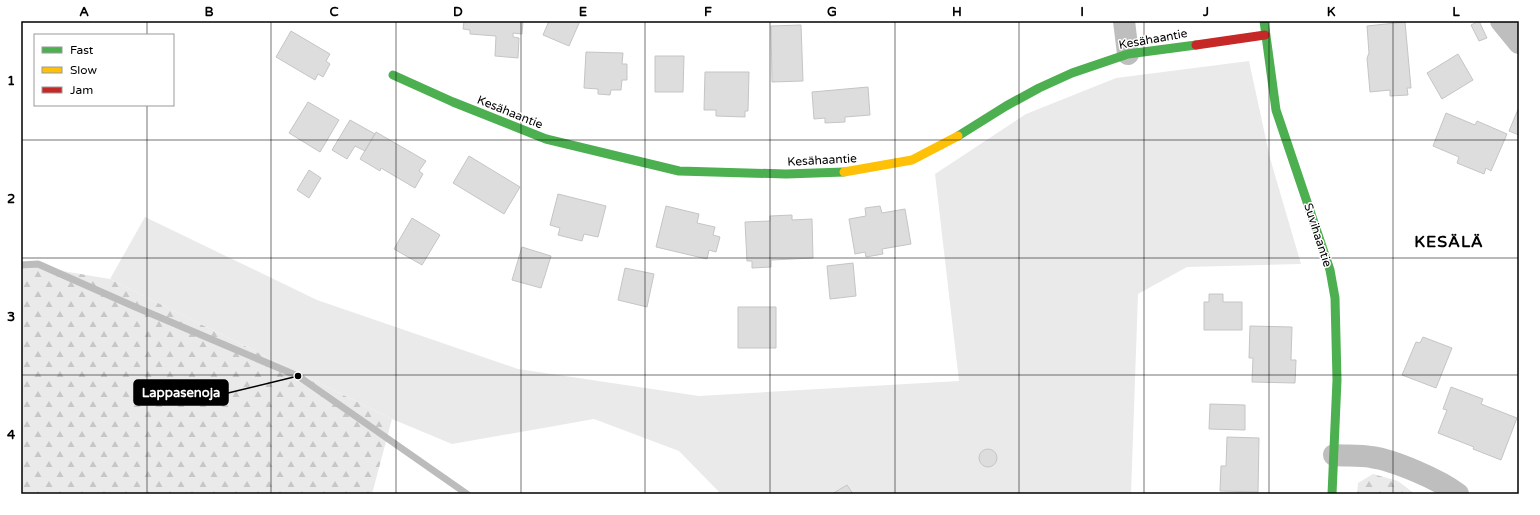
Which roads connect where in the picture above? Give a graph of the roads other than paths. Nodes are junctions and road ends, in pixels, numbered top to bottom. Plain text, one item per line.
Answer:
1 (1124, 21) edge
2 (1264, 21) edge
3 (1501, 21) edge
4 (1265, 35) junction
5 (1519, 43) edge
6 (1128, 54) junction
7 (393, 74) dead end
8 (1334, 455) junction
9 (1332, 494) edge
10 (1458, 494) edge

1 - 6 street
2 - 4 street, Suvihaantie
3 - 5 street
4 - 6 street, Kesähaantie
4 - 8 street, Suvihaantie
6 - 7 street, Kesähaantie
8 - 9 street, Suvihaantie
8 - 10 street

